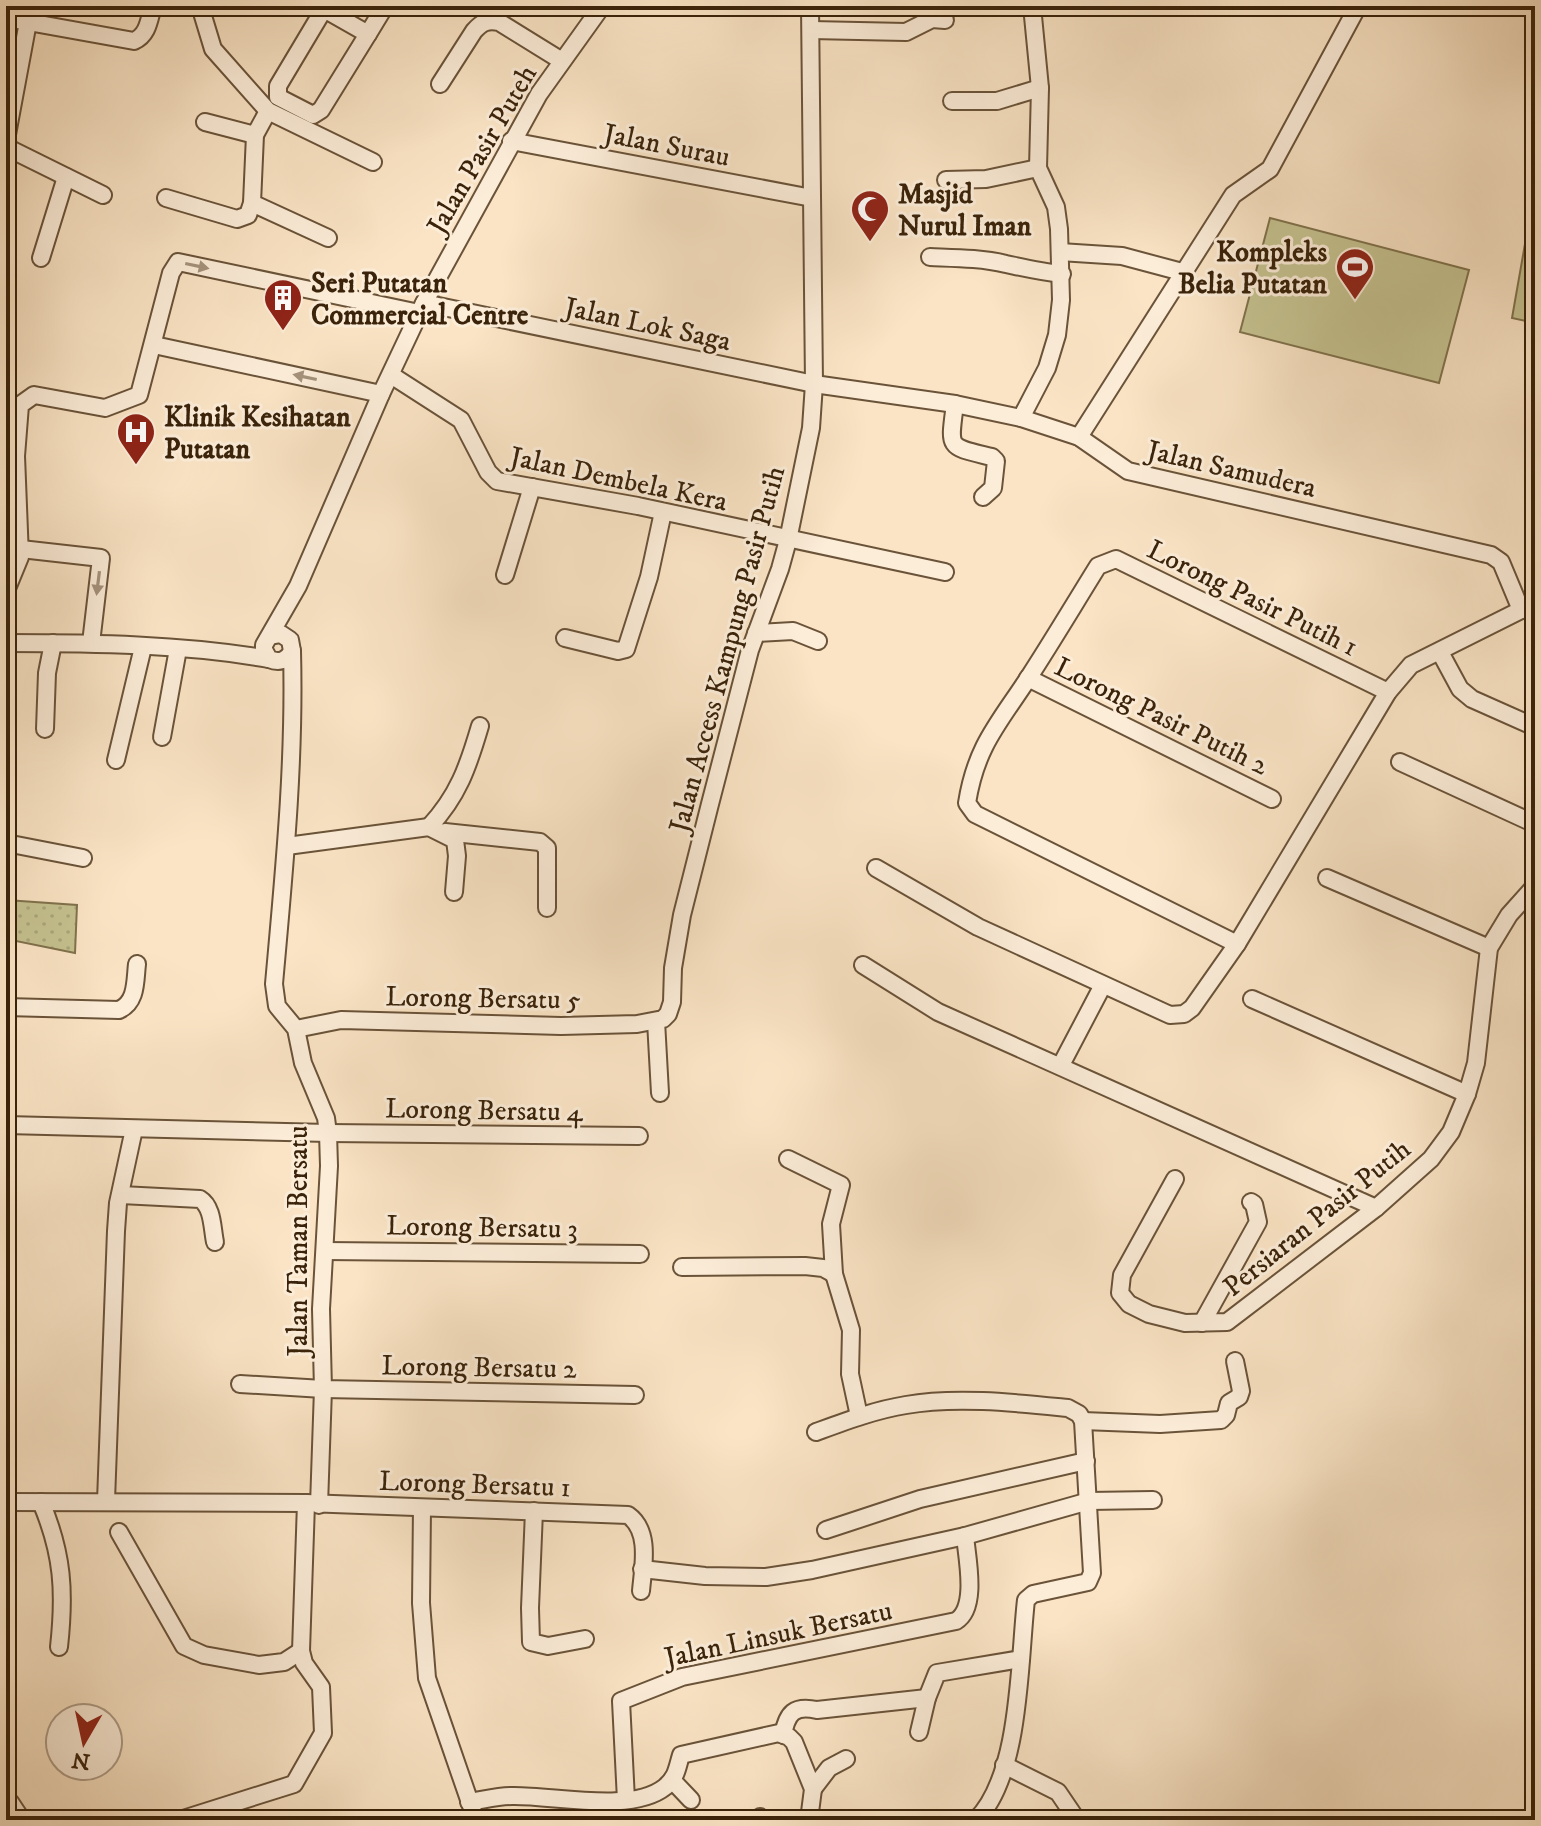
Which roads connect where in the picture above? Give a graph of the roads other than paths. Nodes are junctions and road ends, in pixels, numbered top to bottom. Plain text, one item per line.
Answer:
1 (153, 6) edge
2 (200, 6) edge
3 (385, 6) edge
4 (602, 6) edge
5 (810, 6) edge
6 (1032, 6) edge
7 (1358, 6) edge
8 (325, 8) edge
9 (6, 18) edge
10 (945, 20) dead end
11 (28, 22) junction
12 (811, 30) junction
13 (368, 34) junction
14 (562, 61) junction
15 (440, 84) dead end
16 (1040, 88) junction
17 (952, 101) dead end
18 (268, 111) junction
19 (205, 122) dead end
20 (255, 135) junction
21 (6, 140) edge
22 (511, 141) junction
23 (373, 162) dead end
24 (1038, 168) junction
25 (66, 177) junction
26 (946, 180) dead end
27 (103, 195) dead end
28 (166, 198) dead end
29 (812, 198) junction
30 (252, 203) junction
31 (328, 238) dead end
32 (1060, 252) junction
33 (930, 257) dead end
34 (41, 258) dead end
35 (1182, 272) junction
36 (1062, 274) junction
37 (422, 308) junction
38 (154, 345) junction
39 (391, 375) junction
40 (814, 384) junction
41 (381, 394) junction
42 (955, 404) junction
43 (1021, 418) junction
44 (1079, 437) junction
45 (532, 487) junction
46 (983, 497) dead end
47 (663, 512) junction
48 (788, 540) junction
49 (21, 549) junction
50 (945, 572) dead end
51 (505, 575) dead end
52 (298, 586) junction
53 (6, 591) edge
54 (1528, 607) edge
55 (756, 633) junction
56 (268, 638) junction
57 (565, 638) dead end
58 (818, 641) dead end
59 (6, 643) edge
60 (53, 643) junction
61 (91, 643) junction
62 (291, 645) junction
63 (143, 647) junction
64 (178, 649) junction
65 (214, 652) junction
66 (1440, 652) junction
67 (272, 660) junction
68 (1028, 678) junction
69 (1388, 692) junction
70 (294, 702) junction
71 (480, 726) dead end
72 (1535, 727) edge
73 (45, 729) dead end
74 (162, 737) dead end
75 (116, 760) dead end
76 (1400, 762) dead end
77 (1272, 799) dead end
78 (1535, 824) edge
79 (436, 830) junction
80 (6, 843) edge
81 (287, 846) junction
82 (83, 858) dead end
83 (876, 868) dead end
84 (1327, 878) dead end
85 (1535, 886) edge
86 (454, 892) dead end
87 (547, 908) dead end
88 (1237, 944) junction
89 (1489, 948) junction
90 (137, 964) dead end
91 (863, 965) dead end
92 (1103, 985) junction
93 (1252, 999) dead end
94 (6, 1007) edge
95 (662, 1018) junction
96 (296, 1029) junction
97 (1061, 1065) junction
98 (660, 1093) dead end
99 (1467, 1094) junction
100 (6, 1125) edge
101 (134, 1129) junction
102 (328, 1133) junction
103 (639, 1136) dead end
104 (788, 1159) dead end
105 (1175, 1179) dead end
106 (121, 1195) junction
107 (1251, 1202) dead end
108 (1376, 1208) junction
109 (215, 1242) dead end
110 (325, 1251) junction
111 (640, 1254) dead end
112 (682, 1267) dead end
113 (834, 1274) junction
114 (1202, 1323) junction
115 (1235, 1361) dead end
116 (240, 1384) dead end
117 (323, 1389) junction
118 (635, 1395) dead end
119 (859, 1416) junction
120 (1083, 1421) junction
121 (816, 1432) dead end
122 (1086, 1461) junction
123 (1153, 1500) dead end
124 (106, 1501) junction
125 (1089, 1501) junction
126 (6, 1502) edge
127 (41, 1502) junction
128 (313, 1504) junction
129 (422, 1508) junction
130 (534, 1511) junction
131 (826, 1530) dead end
132 (119, 1532) dead end
133 (965, 1536) junction
134 (642, 1569) junction
135 (641, 1591) dead end
136 (585, 1639) dead end
137 (59, 1647) dead end
138 (301, 1651) junction
139 (1021, 1659) junction
140 (927, 1698) junction
141 (919, 1732) dead end
142 (783, 1735) junction
143 (846, 1759) dead end
144 (1004, 1765) junction
145 (672, 1780) junction
146 (813, 1789) junction
147 (626, 1800) junction
148 (691, 1800) dead end
149 (6, 1801) edge
150 (469, 1802) junction
151 (22, 1820) edge
152 (180, 1820) edge
153 (476, 1820) edge
154 (809, 1820) edge
155 (976, 1820) edge
156 (1077, 1820) edge

1 - 11 street
2 - 18 street
3 - 13 street
4 - 14 street, Jalan Pasir Puteh
5 - 12 street, Jalan Access Kampung Pasir Putih
6 - 16 street
7 - 35 street
8 - 13 street
8 - 13 street
9 - 11 street
10 - 12 street
11 - 21 street
12 - 29 street, Jalan Access Kampung Pasir Putih
14 - 15 street
14 - 22 street, Jalan Pasir Puteh
16 - 17 street
16 - 24 street
18 - 20 street
18 - 23 street
19 - 20 street
20 - 30 street
21 - 25 street
22 - 29 street, Jalan Surau
22 - 37 street, Jalan Pasir Puteh
24 - 26 street
24 - 32 street
25 - 27 street
25 - 34 street
28 - 30 street
29 - 40 street, Jalan Access Kampung Pasir Putih
30 - 31 street
32 - 35 street
32 - 36 street
33 - 36 street
35 - 44 street
36 - 43 street
38 -> 37 street, Jalan Lok Saga
37 - 39 street, Jalan Pasir Puteh
37 - 40 street, Jalan Lok Saga
41 -> 38 street
38 - 49 street
39 - 41 street, Jalan Pasir Puteh
39 - 45 street, Jalan Dembela Kera
40 - 42 street, Jalan Samudera
40 - 48 street, Jalan Access Kampung Pasir Putih
41 - 52 street, Jalan Pasir Puteh
42 - 43 street, Jalan Samudera
42 - 46 street
43 - 44 street, Jalan Samudera
44 - 54 street, Jalan Samudera
45 - 47 street, Jalan Dembela Kera
45 - 51 street
47 - 48 street, Jalan Dembela Kera
47 - 57 street
48 - 50 street, Jalan Dembela Kera
48 - 55 street, Jalan Access Kampung Pasir Putih
49 - 53 street
49 -> 61 street
52 - 56 street, Jalan Pasir Puteh
52 - 62 street, Jalan Pasir Puteh
54 - 66 street
55 - 58 street
55 - 95 street, Jalan Access Kampung Pasir Putih
56 - 62 street
56 - 65 street
56 - 67 street
59 - 60 street
60 - 61 street
60 - 73 street
61 - 63 street
62 - 67 street
62 - 70 street, Jalan Taman Bersatu
63 - 64 street
63 - 75 street
64 - 65 street
64 - 74 street
65 - 67 street
66 - 69 street
66 - 72 street
67 - 70 street, Jalan Taman Bersatu
68 - 69 street, Lorong Pasir Putih 1
68 - 77 street, Lorong Pasir Putih 2
68 - 88 street, Lorong Pasir Putih 1
69 - 88 street
70 - 81 street, Jalan Taman Bersatu
71 - 79 street
76 - 78 street
79 - 81 street
79 - 86 street
79 - 87 street
80 - 82 street
81 - 96 street, Jalan Taman Bersatu
83 - 92 street
84 - 89 street
85 - 89 street, Persiaran Pasir Putih
88 - 92 street
89 - 99 street, Persiaran Pasir Putih
90 - 94 street
91 - 97 street
92 - 97 street
93 - 99 street
95 - 96 street, Lorong Bersatu 5
95 - 98 street, Jalan Access Kampung Pasir Putih
96 - 102 street, Jalan Taman Bersatu
97 - 108 street
99 - 108 street, Persiaran Pasir Putih
100 - 101 street, Lorong Bersatu 4
101 - 102 street, Lorong Bersatu 4
101 - 106 street
102 - 103 street, Lorong Bersatu 4
102 - 110 street, Jalan Taman Bersatu
104 - 113 street
105 - 114 street, Persiaran Pasir Putih
106 - 109 street
106 - 124 street
107 - 114 street
108 - 114 street, Persiaran Pasir Putih
110 - 111 street, Lorong Bersatu 3
110 - 117 street, Jalan Taman Bersatu
112 - 113 street
113 - 119 street
115 - 120 street
116 - 117 street, Lorong Bersatu 2
117 - 118 street, Lorong Bersatu 2
117 - 128 street, Jalan Taman Bersatu
119 - 120 street
119 - 121 street
120 - 122 street
122 - 125 street
122 - 131 street
123 - 125 street
124 - 127 street, Lorong Bersatu 1
124 - 128 street, Lorong Bersatu 1
125 - 133 street
125 - 139 street
126 - 127 street, Lorong Bersatu 1
127 - 137 street
128 - 129 street, Lorong Bersatu 1
128 - 138 street, Jalan Taman Bersatu
129 - 130 street, Lorong Bersatu 1
129 - 150 street
130 - 134 street, Lorong Bersatu 1
130 - 136 street
132 - 138 street
133 - 134 street
133 - 147 street, Jalan Linsuk Bersatu
134 - 135 street
138 - 152 street
139 - 140 street
139 - 144 street
140 - 141 street
140 - 142 street
142 - 145 street
142 - 146 street
143 - 146 street
144 - 155 street
144 - 156 street
145 - 147 street
145 - 148 street
146 - 154 street
147 - 150 street
149 - 151 street
150 - 153 street

